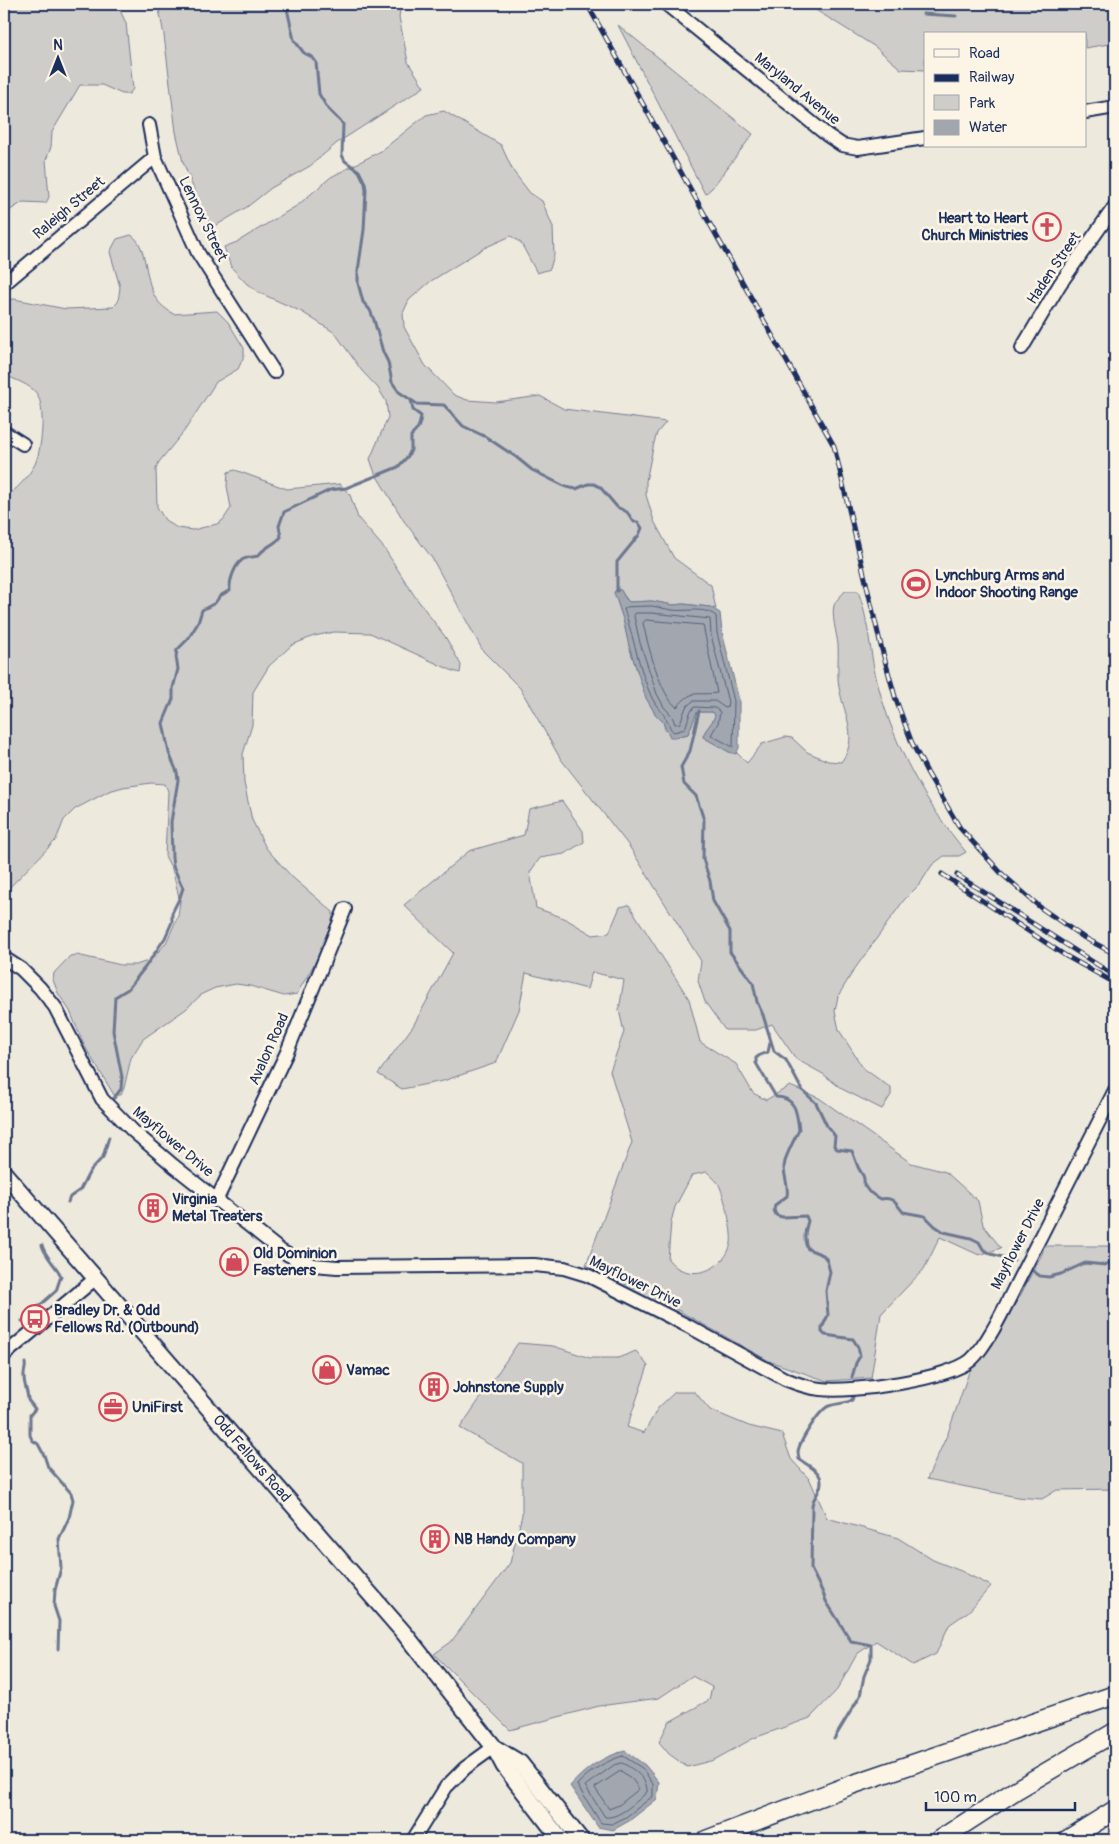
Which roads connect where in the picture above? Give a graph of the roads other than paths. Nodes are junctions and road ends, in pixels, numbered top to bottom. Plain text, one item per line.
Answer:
1 (666, 4) edge
2 (1115, 107) edge
3 (1086, 112) edge
4 (149, 125) dead end
5 (924, 138) edge
6 (155, 157) junction
7 (1115, 206) edge
8 (4, 284) edge
9 (1022, 348) dead end
10 (274, 372) dead end
11 (4, 432) edge
12 (23, 444) dead end
13 (345, 909) dead end
14 (4, 958) edge
15 (1115, 1090) edge
16 (4, 1173) edge
17 (217, 1199) junction
18 (96, 1278) junction
19 (4, 1356) edge
20 (1115, 1695) edge
21 (1115, 1732) edge
22 (494, 1747) junction
23 (1115, 1810) edge
24 (413, 1840) edge
25 (561, 1840) edge
26 (581, 1840) edge
27 (706, 1840) edge
28 (939, 1840) edge
29 (1067, 1840) edge

1 - 5 street, Maryland Avenue
2 - 3 street
4 - 6 street, Lennox Street
6 - 8 street, Raleigh Street
6 - 10 street, Lennox Street
7 - 9 street, Haden Street
11 - 12 street
13 - 17 street, Avalon Road
14 - 17 street, Mayflower Drive
15 - 17 street, Mayflower Drive
16 - 18 main road, Odd Fellows Road
18 - 19 street
18 - 22 main road, Odd Fellows Road
20 - 27 highway
21 - 28 highway
22 - 24 street
22 - 25 main road, Odd Fellows Road
22 - 26 main road, Odd Fellows Road
23 - 29 highway

